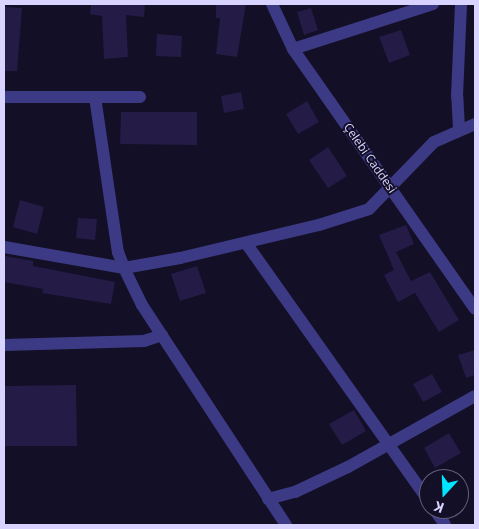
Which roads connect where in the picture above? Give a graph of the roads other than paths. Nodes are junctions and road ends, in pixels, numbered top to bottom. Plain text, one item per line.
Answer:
1 (272, 4) edge
2 (433, 4) edge
3 (461, 4) edge
4 (293, 49) junction
5 (4, 97) edge
6 (95, 97) junction
7 (140, 97) dead end
8 (475, 124) edge
9 (460, 128) junction
10 (389, 186) junction
11 (246, 243) junction
12 (4, 247) edge
13 (124, 268) junction
14 (475, 309) edge
15 (162, 335) junction
16 (4, 345) edge
17 (475, 396) edge
18 (391, 444) junction
19 (419, 486) edge
20 (268, 499) junction
21 (286, 525) edge

1 - 4 street, Çelebi Caddesi
2 - 4 street
3 - 9 street
4 - 10 street, Çelebi Caddesi
5 - 6 street
6 - 7 street
6 - 13 street
8 - 9 street
9 - 10 street
10 - 11 street
10 - 14 street, Çelebi Caddesi
11 - 13 street
11 - 18 street
12 - 13 street
13 - 15 street
15 - 16 street
15 - 20 street
17 - 18 street
18 - 19 street
18 - 20 street
20 - 21 street

